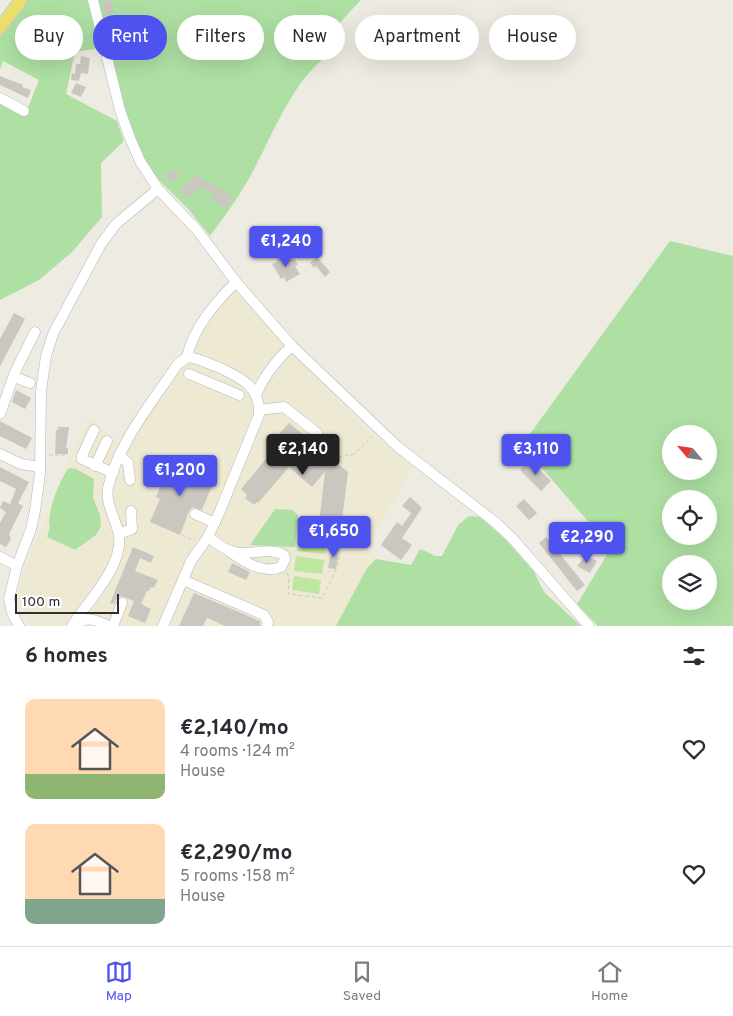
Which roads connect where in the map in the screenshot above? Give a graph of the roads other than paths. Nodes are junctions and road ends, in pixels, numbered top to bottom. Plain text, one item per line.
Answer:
1 (21, 0) edge
2 (93, 0) edge
3 (0, 28) edge
4 (0, 98) edge
5 (24, 111) dead end
6 (158, 189) junction
7 (236, 282) junction
8 (35, 332) dead end
9 (292, 346) junction
10 (187, 357) junction
11 (226, 371) junction
12 (190, 374) dead end
13 (14, 377) junction
14 (30, 383) dead end
15 (220, 387) junction
16 (256, 394) junction
17 (239, 396) dead end
18 (260, 410) junction
19 (0, 414) edge
20 (94, 430) dead end
21 (317, 433) dead end
22 (106, 441) dead end
23 (0, 454) edge
24 (119, 455) junction
25 (95, 466) junction
26 (40, 467) junction
27 (112, 473) junction
28 (130, 480) dead end
29 (131, 511) dead end
30 (195, 514) dead end
31 (215, 522) junction
32 (119, 534) junction
33 (203, 539) junction
34 (227, 550) junction
35 (0, 558) edge
36 (17, 566) junction
37 (183, 580) junction
38 (90, 601) junction
39 (122, 603) dead end
40 (93, 619) junction
41 (19, 626) edge
42 (72, 626) edge
43 (76, 626) edge
44 (109, 626) edge
45 (113, 626) edge
46 (163, 626) edge
47 (267, 626) edge
48 (589, 626) edge

1 - 3 main road
2 - 6 street
4 - 5 street
6 - 7 street
6 - 26 street
7 - 9 street
7 - 10 street
8 - 13 street
9 - 16 street
9 - 48 street
10 - 11 street
10 - 24 street
11 - 15 street
11 - 16 street
12 - 15 street
13 - 14 street
13 - 19 street
15 - 17 street
16 - 18 street
18 - 21 street
18 - 31 street
20 - 25 street
22 - 25 street
23 - 26 street
24 - 27 street
24 - 28 street
25 - 27 street
26 - 36 street
27 - 32 street
29 - 32 street
30 - 31 street
31 - 33 street
32 - 38 street
33 - 34 street
33 - 37 street
34 - 34 street
35 - 36 street
36 - 41 street
37 - 46 street
37 - 47 street
38 - 40 street
38 - 42 street
39 - 45 street
40 - 43 street
40 - 44 street

